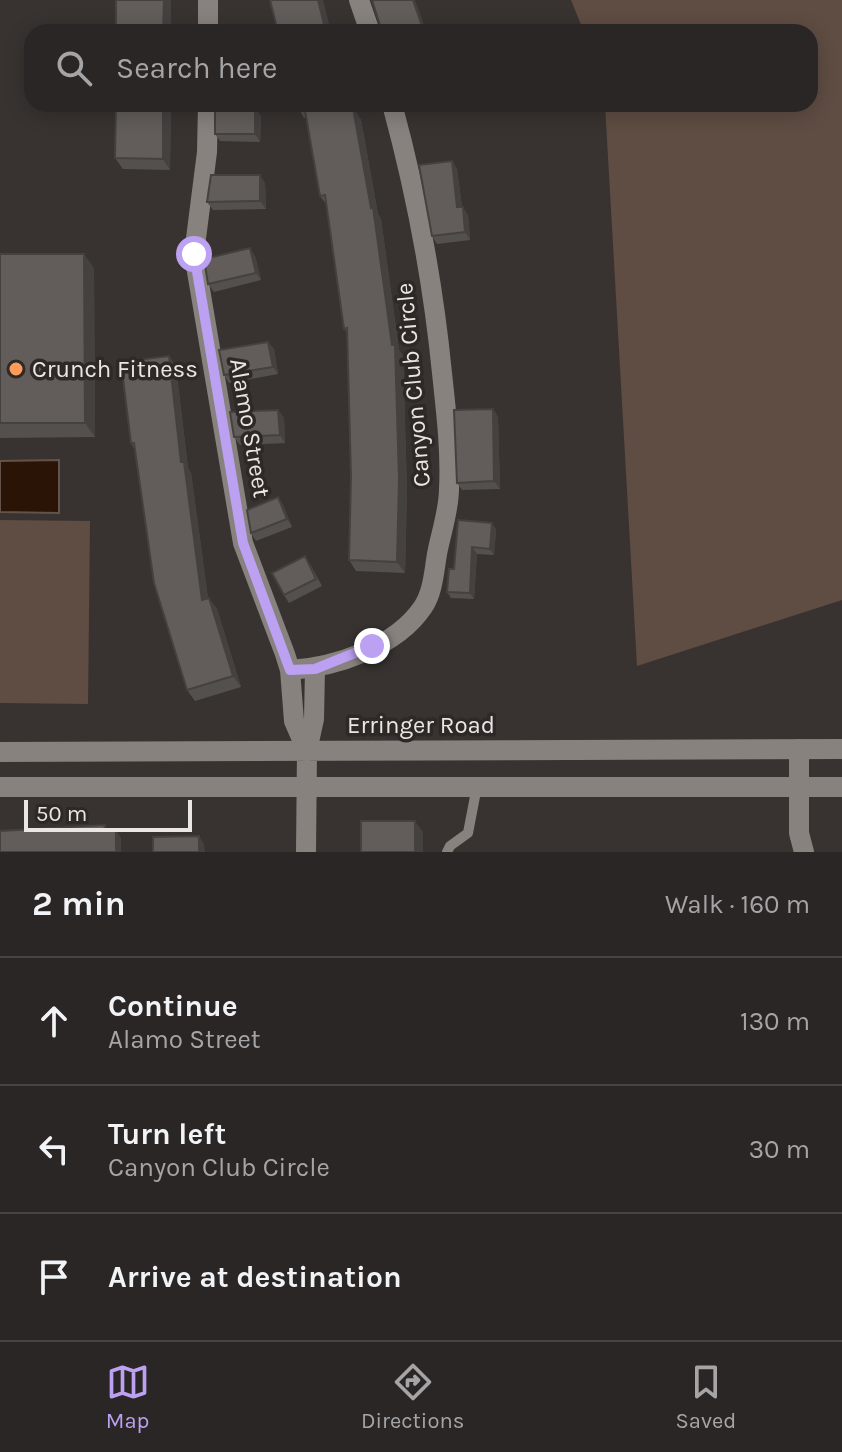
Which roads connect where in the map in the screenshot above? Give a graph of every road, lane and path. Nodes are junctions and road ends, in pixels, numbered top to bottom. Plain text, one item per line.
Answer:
1 (208, 0) edge
2 (359, 0) edge
3 (208, 24) edge
4 (367, 24) edge
5 (208, 112) edge
6 (394, 112) edge
7 (315, 669) junction
8 (290, 670) junction
9 (799, 749) junction
10 (842, 749) edge
11 (307, 751) junction
12 (0, 752) edge
13 (307, 785) junction
14 (477, 786) junction
15 (0, 787) edge
16 (799, 787) junction
17 (842, 787) edge
18 (306, 852) edge
19 (447, 852) edge
20 (804, 852) edge

1 - 3 main road
2 - 4 main road
5 - 8 main road, Alamo Street
6 - 7 main road, Canyon Club Circle
7 - 8 main road, Canyon Club Circle
7 - 11 main road, Alamo Street
8 - 11 main road, Alamo Street
9 - 10 main road, Erringer Road
9 - 11 main road, Erringer Road
9 - 16 main road
11 - 12 main road, Erringer Road
11 - 13 main road, Alamo Street
13 - 14 main road
13 - 15 main road
13 - 18 main road, Alamo Street
14 - 16 main road
14 - 19 lane
16 - 17 main road
16 - 20 main road

